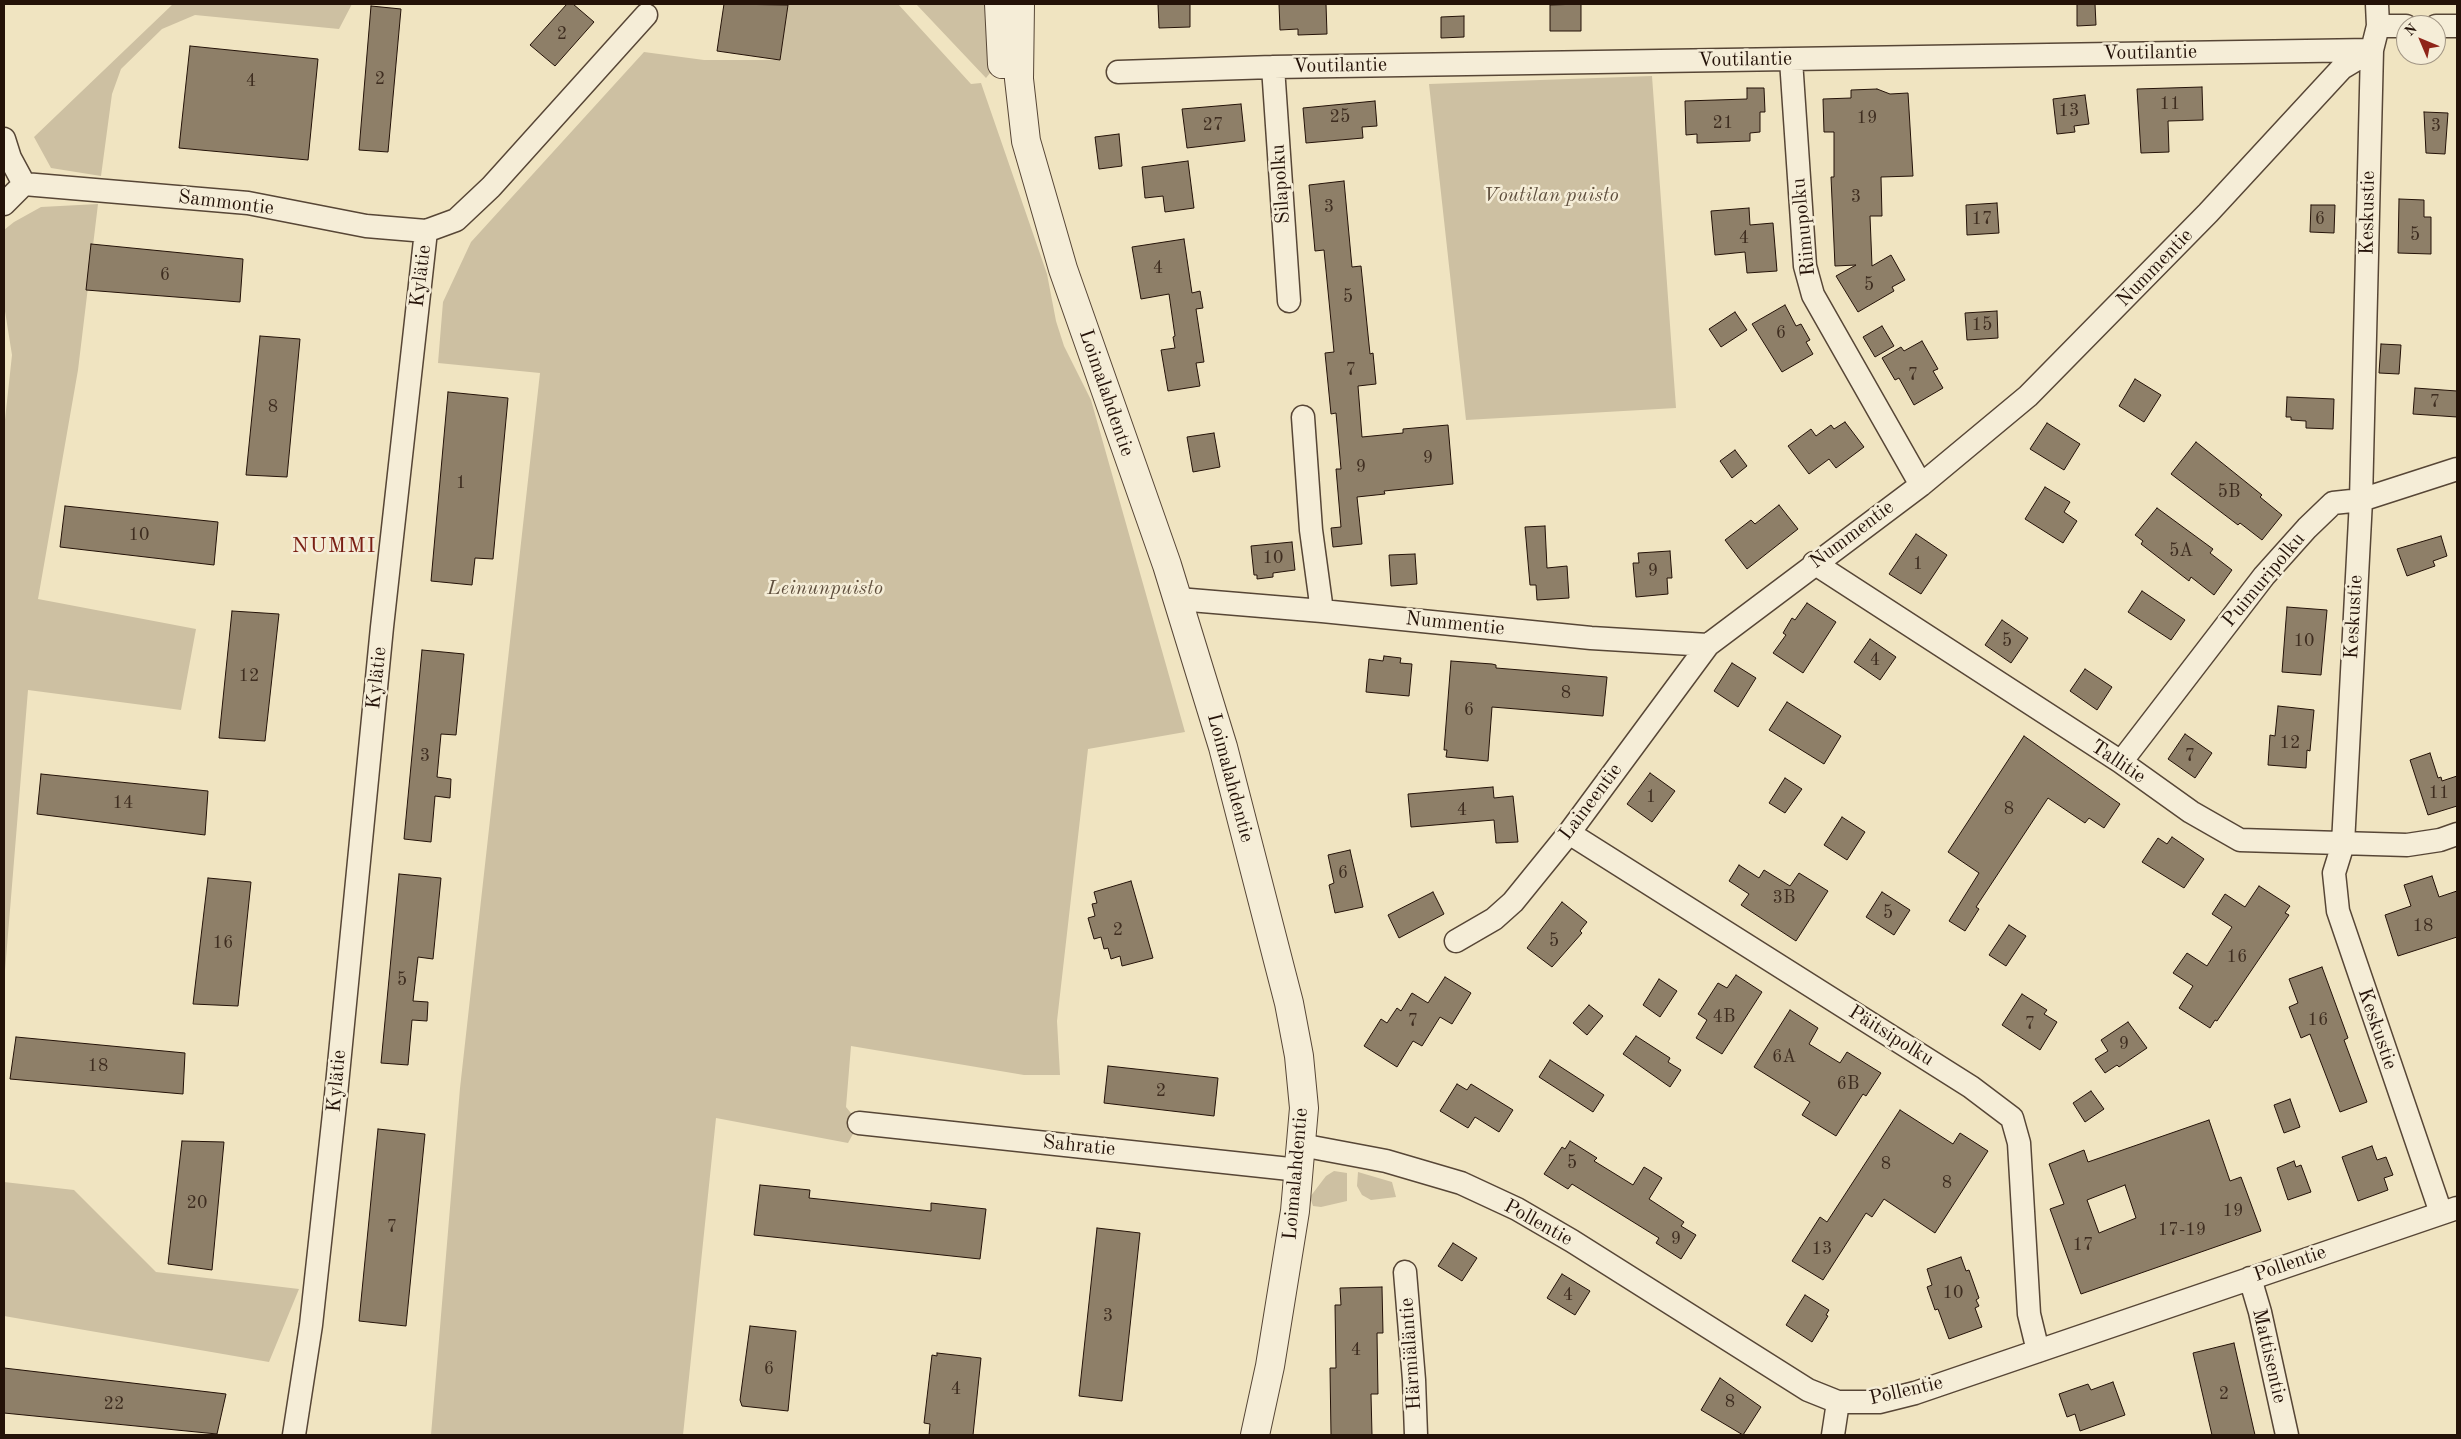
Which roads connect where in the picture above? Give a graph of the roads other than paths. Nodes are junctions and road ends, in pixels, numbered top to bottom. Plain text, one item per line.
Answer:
1 (999, 4) edge
2 (1020, 4) edge
3 (2377, 4) edge
4 (652, 7) edge
5 (2378, 26) junction
6 (2396, 26) edge
7 (2372, 50) junction
8 (1791, 60) junction
9 (1272, 67) junction
10 (1118, 72) dead end
11 (4, 138) edge
12 (1026, 141) junction
13 (24, 184) junction
14 (4, 204) edge
15 (426, 231) junction
16 (1290, 301) dead end
17 (1303, 417) dead end
18 (2457, 469) edge
19 (1921, 485) junction
20 (2360, 500) junction
21 (1814, 564) junction
22 (1178, 599) junction
23 (1322, 611) junction
24 (1708, 645) junction
25 (2120, 762) junction
26 (1568, 833) junction
27 (2457, 834) edge
28 (2343, 844) junction
29 (1456, 940) dead end
30 (859, 1123) dead end
31 (1300, 1157) junction
32 (2449, 1210) edge
33 (1405, 1272) dead end
34 (2250, 1278) junction
35 (2038, 1351) junction
36 (1838, 1402) junction
37 (294, 1435) edge
38 (1254, 1435) edge
39 (1416, 1435) edge
40 (1833, 1435) edge
41 (2287, 1435) edge

1 - 12 street, Loimalahdentie
2 - 12 street, Loimalahdentie
3 - 5 street, Keskustie
4 - 15 street, Kylätie
5 - 6 street
5 - 7 street, Keskustie
7 - 8 street, Voutilantie
7 - 19 street, Nummentie
7 - 20 street, Keskustie
8 - 9 street, Voutilantie
8 - 19 street, Riimupolku
9 - 10 street, Voutilantie
9 - 16 street, Silapolku
11 - 13 street
12 - 22 street, Loimalahdentie
13 - 14 street
13 - 15 street, Sammontie
15 - 37 street, Kylätie
17 - 23 street
18 - 20 street, Puimuripolku
19 - 21 street, Nummentie
20 - 25 street, Puimuripolku
20 - 28 street, Keskustie
21 - 24 street, Nummentie
21 - 25 street, Tallitie
22 - 23 street, Nummentie
22 - 31 street, Loimalahdentie
23 - 24 street, Nummentie
24 - 26 street, Laineentie
25 - 28 street, Tallitie
26 - 29 street, Laineentie
26 - 35 street, Päitsipolku
27 - 28 street, Tallitie
28 - 32 street, Keskustie
30 - 31 street, Sahratie
31 - 36 street, Pollentie
31 - 38 street, Loimalahdentie
32 - 34 street, Pollentie
33 - 39 street, Härmiäläntie
34 - 35 street, Pollentie
34 - 41 street, Mattisentie
35 - 36 street, Pollentie
36 - 40 street

